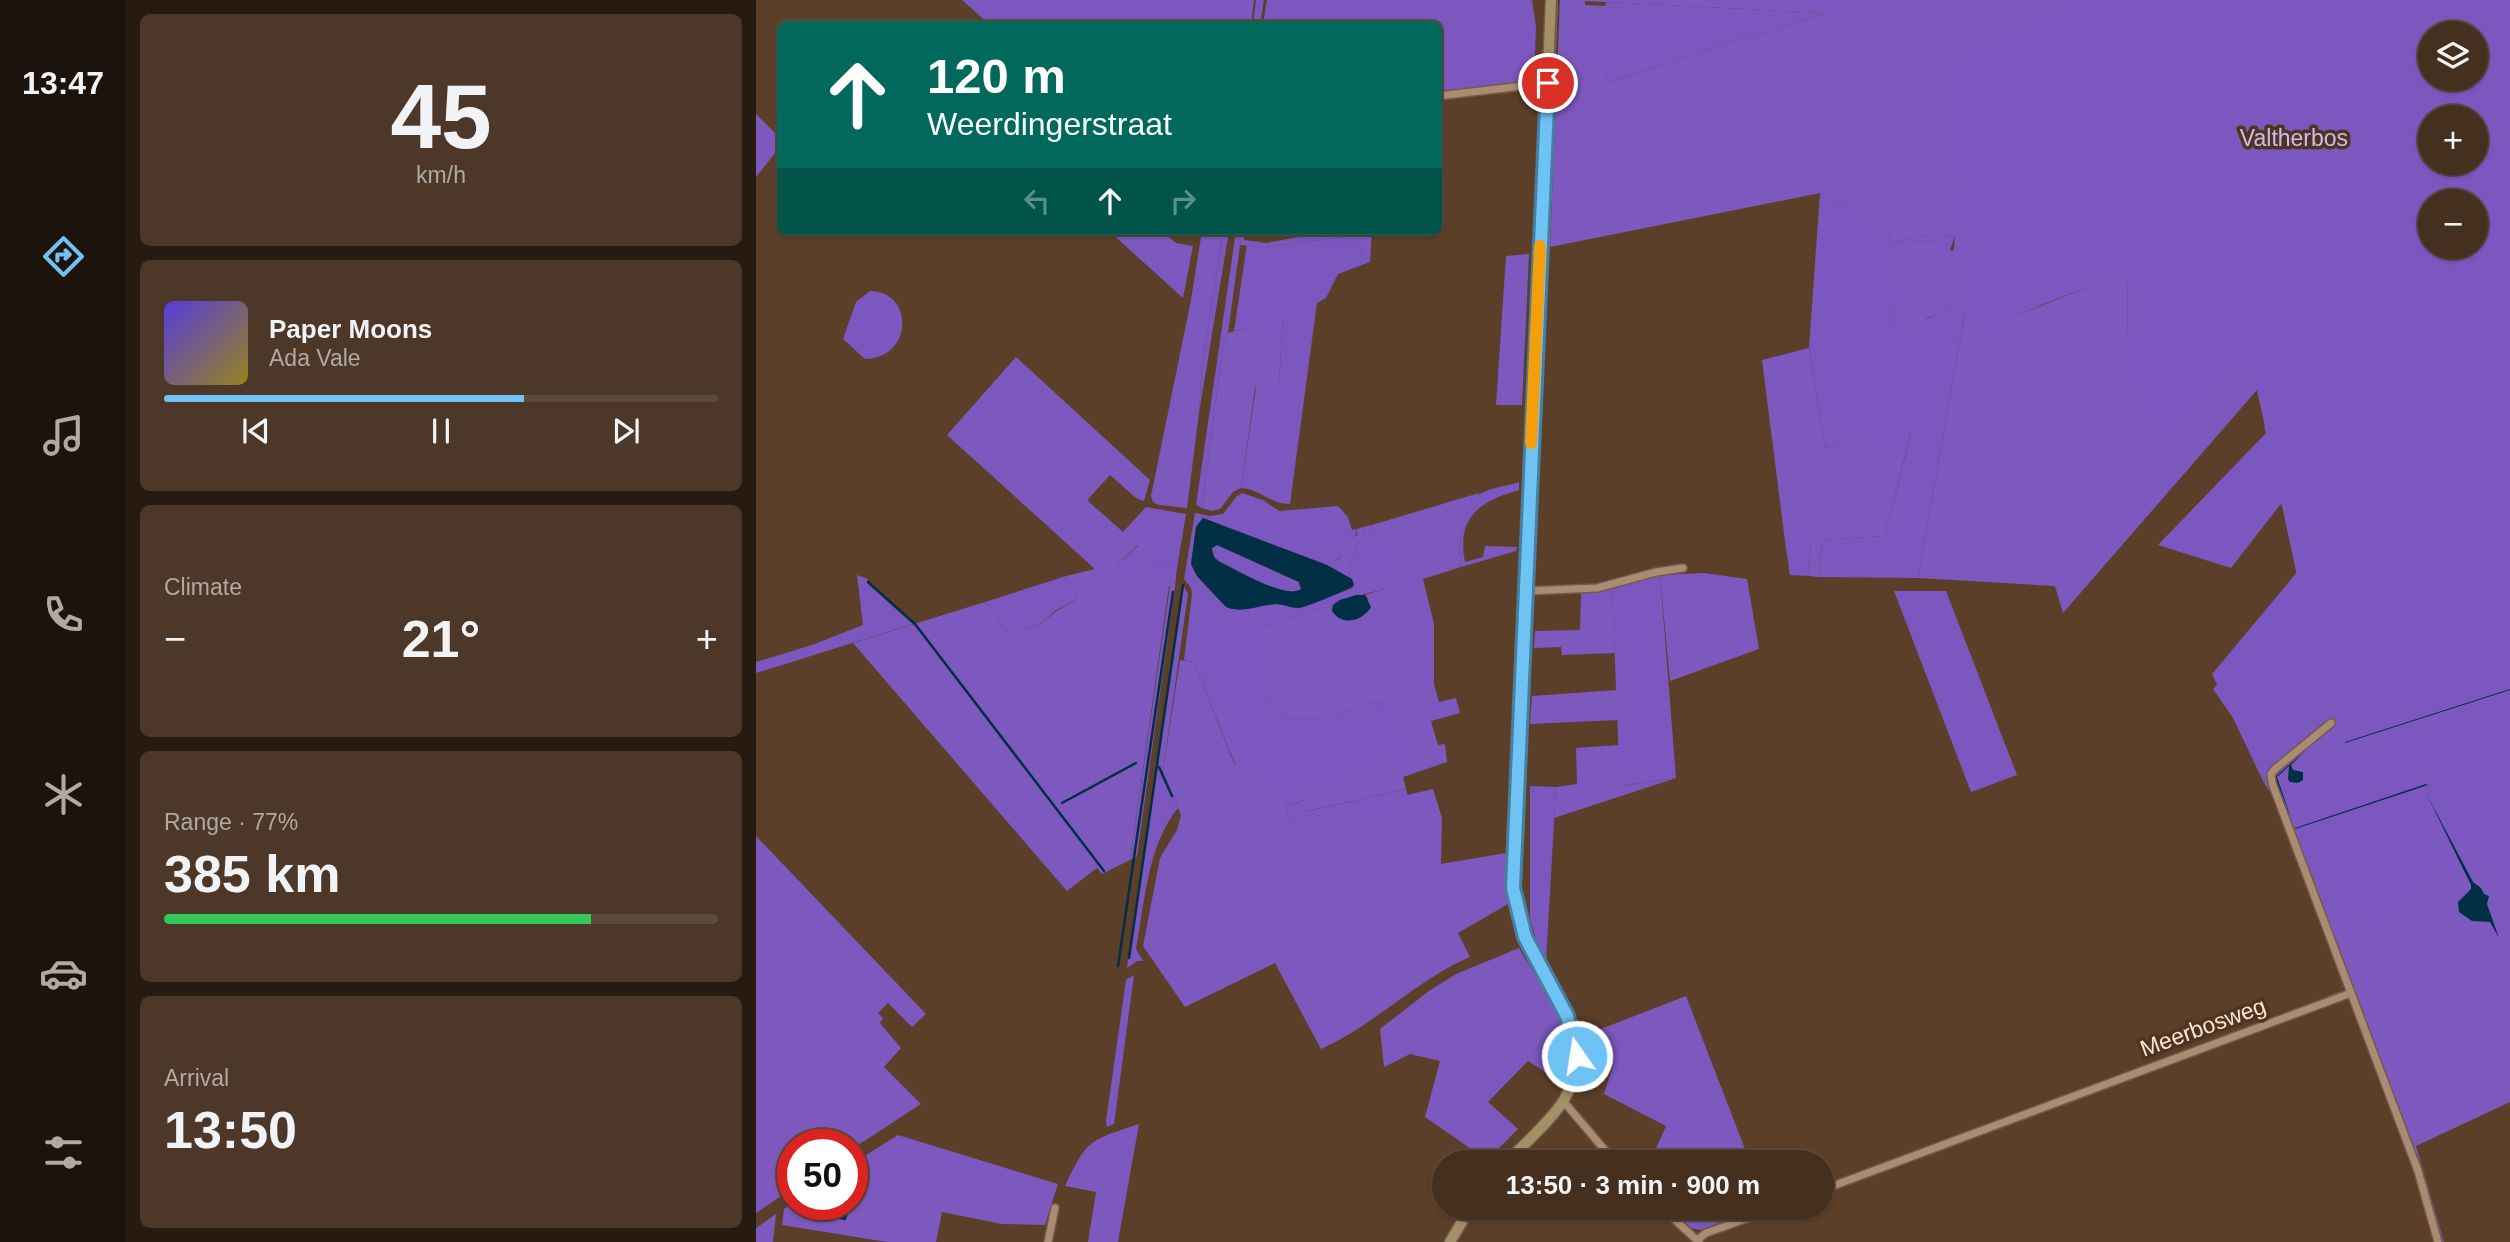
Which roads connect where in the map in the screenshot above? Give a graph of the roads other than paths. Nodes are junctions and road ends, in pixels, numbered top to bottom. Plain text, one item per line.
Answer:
1 (1551, 0) edge
2 (1548, 83) junction
3 (1442, 96) edge
4 (1683, 568) dead end
5 (1526, 591) junction
6 (2331, 723) dead end
7 (2351, 993) junction
8 (1564, 1102) junction
9 (1518, 1150) edge
10 (1605, 1150) edge
11 (1834, 1186) edge
12 (1055, 1208) dead end
13 (1463, 1220) edge
14 (1675, 1220) edge
15 (1742, 1220) edge
16 (1698, 1241) edge
17 (1048, 1242) edge
18 (1450, 1242) edge
19 (2438, 1242) edge

1 - 2 main road
2 - 3 street
2 - 5 main road
4 - 5 street
5 - 8 main road
6 - 7 street
7 - 11 street, Meerbosweg
7 - 19 street
8 - 9 main road
8 - 10 street
12 - 17 street
13 - 18 main road
14 - 16 street
15 - 16 street

